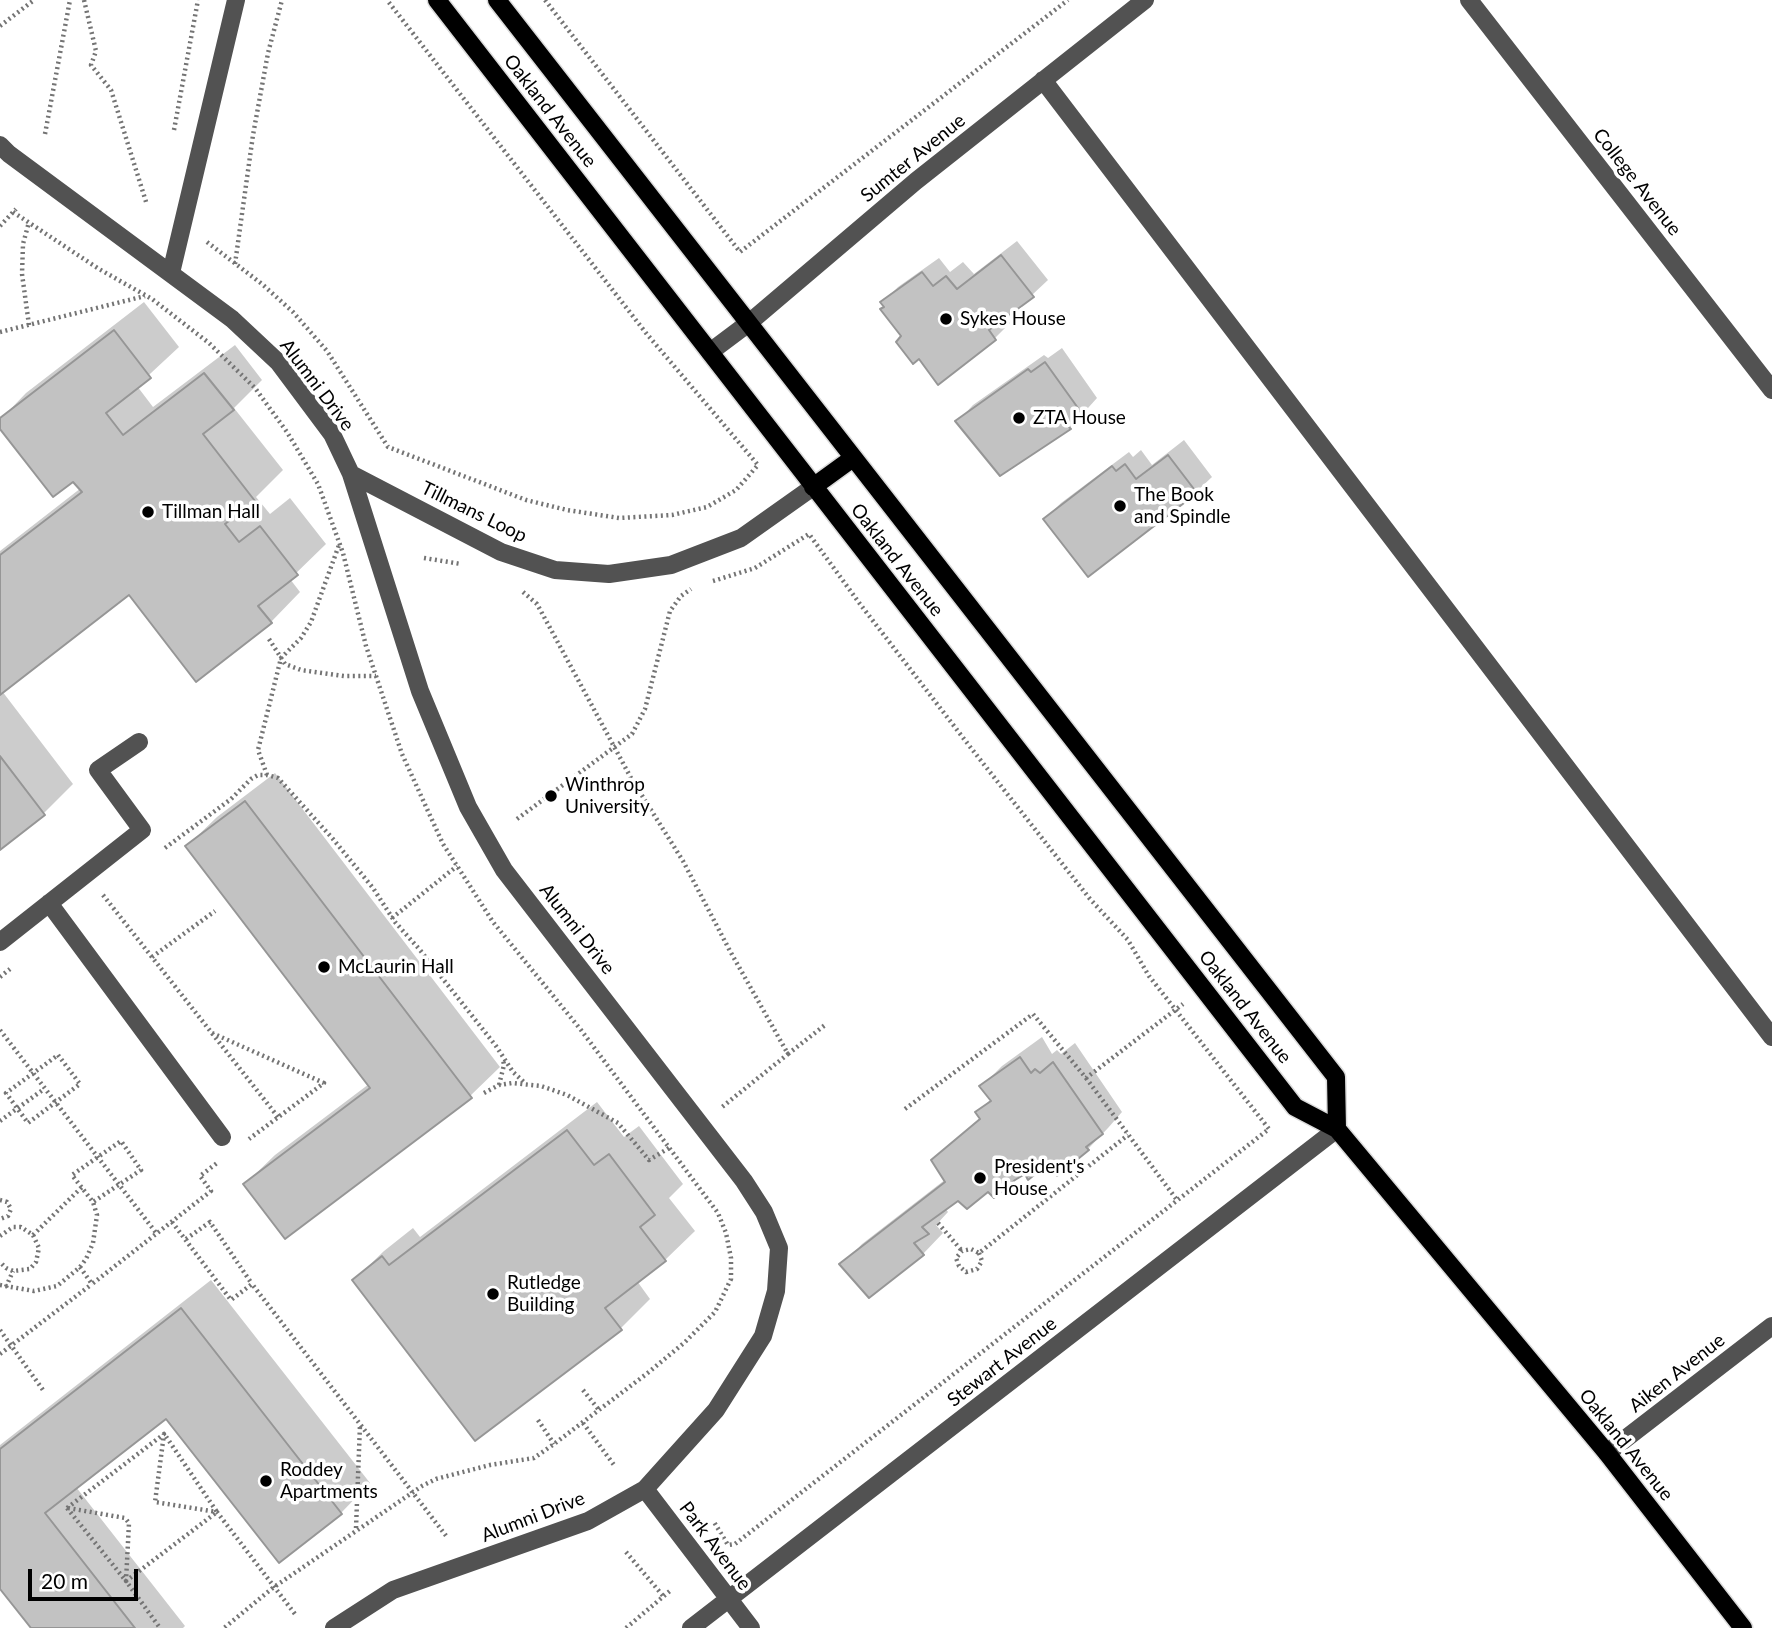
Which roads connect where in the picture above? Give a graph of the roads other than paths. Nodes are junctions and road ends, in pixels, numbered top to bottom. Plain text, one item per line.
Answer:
1 (236, 0) edge
2 (437, 0) edge
3 (497, 0) edge
4 (1145, 0) edge
5 (1469, 0) edge
6 (1043, 80) junction
7 (0, 145) edge
8 (171, 273) junction
9 (750, 322) junction
10 (710, 352) junction
11 (1772, 390) edge
12 (853, 458) junction
13 (351, 474) junction
14 (813, 487) junction
15 (139, 742) dead end
16 (49, 903) junction
17 (0, 942) edge
18 (1772, 1037) edge
19 (1337, 1129) junction
20 (222, 1137) dead end
21 (1772, 1326) edge
22 (1607, 1453) junction
23 (645, 1489) junction
24 (729, 1599) junction
25 (334, 1628) edge
26 (691, 1628) edge
27 (751, 1628) edge
28 (1743, 1628) edge

1 - 8 street
2 - 10 main road, Oakland Avenue
3 - 9 main road, Oakland Avenue
4 - 6 street, Sumter Avenue
5 - 11 street, College Avenue
6 - 9 street, Sumter Avenue
6 - 18 street
7 - 8 street, Alumni Drive
8 - 13 street, Alumni Drive
9 - 10 street, Sumter Avenue
9 - 12 main road, Oakland Avenue
10 - 14 main road, Oakland Avenue
12 - 14 main road
12 - 19 main road, Oakland Avenue
13 - 14 street, Tillmans Loop
13 - 23 street, Alumni Drive
14 - 19 main road, Oakland Avenue
15 - 16 street
16 - 17 street
16 - 20 street
19 - 22 main road, Oakland Avenue
19 - 24 street, Stewart Avenue
21 - 22 street, Aiken Avenue
22 - 28 main road, Oakland Avenue
23 - 24 street, Park Avenue
23 - 25 street, Alumni Drive
24 - 26 street, Stewart Avenue
24 - 27 street, Park Avenue

